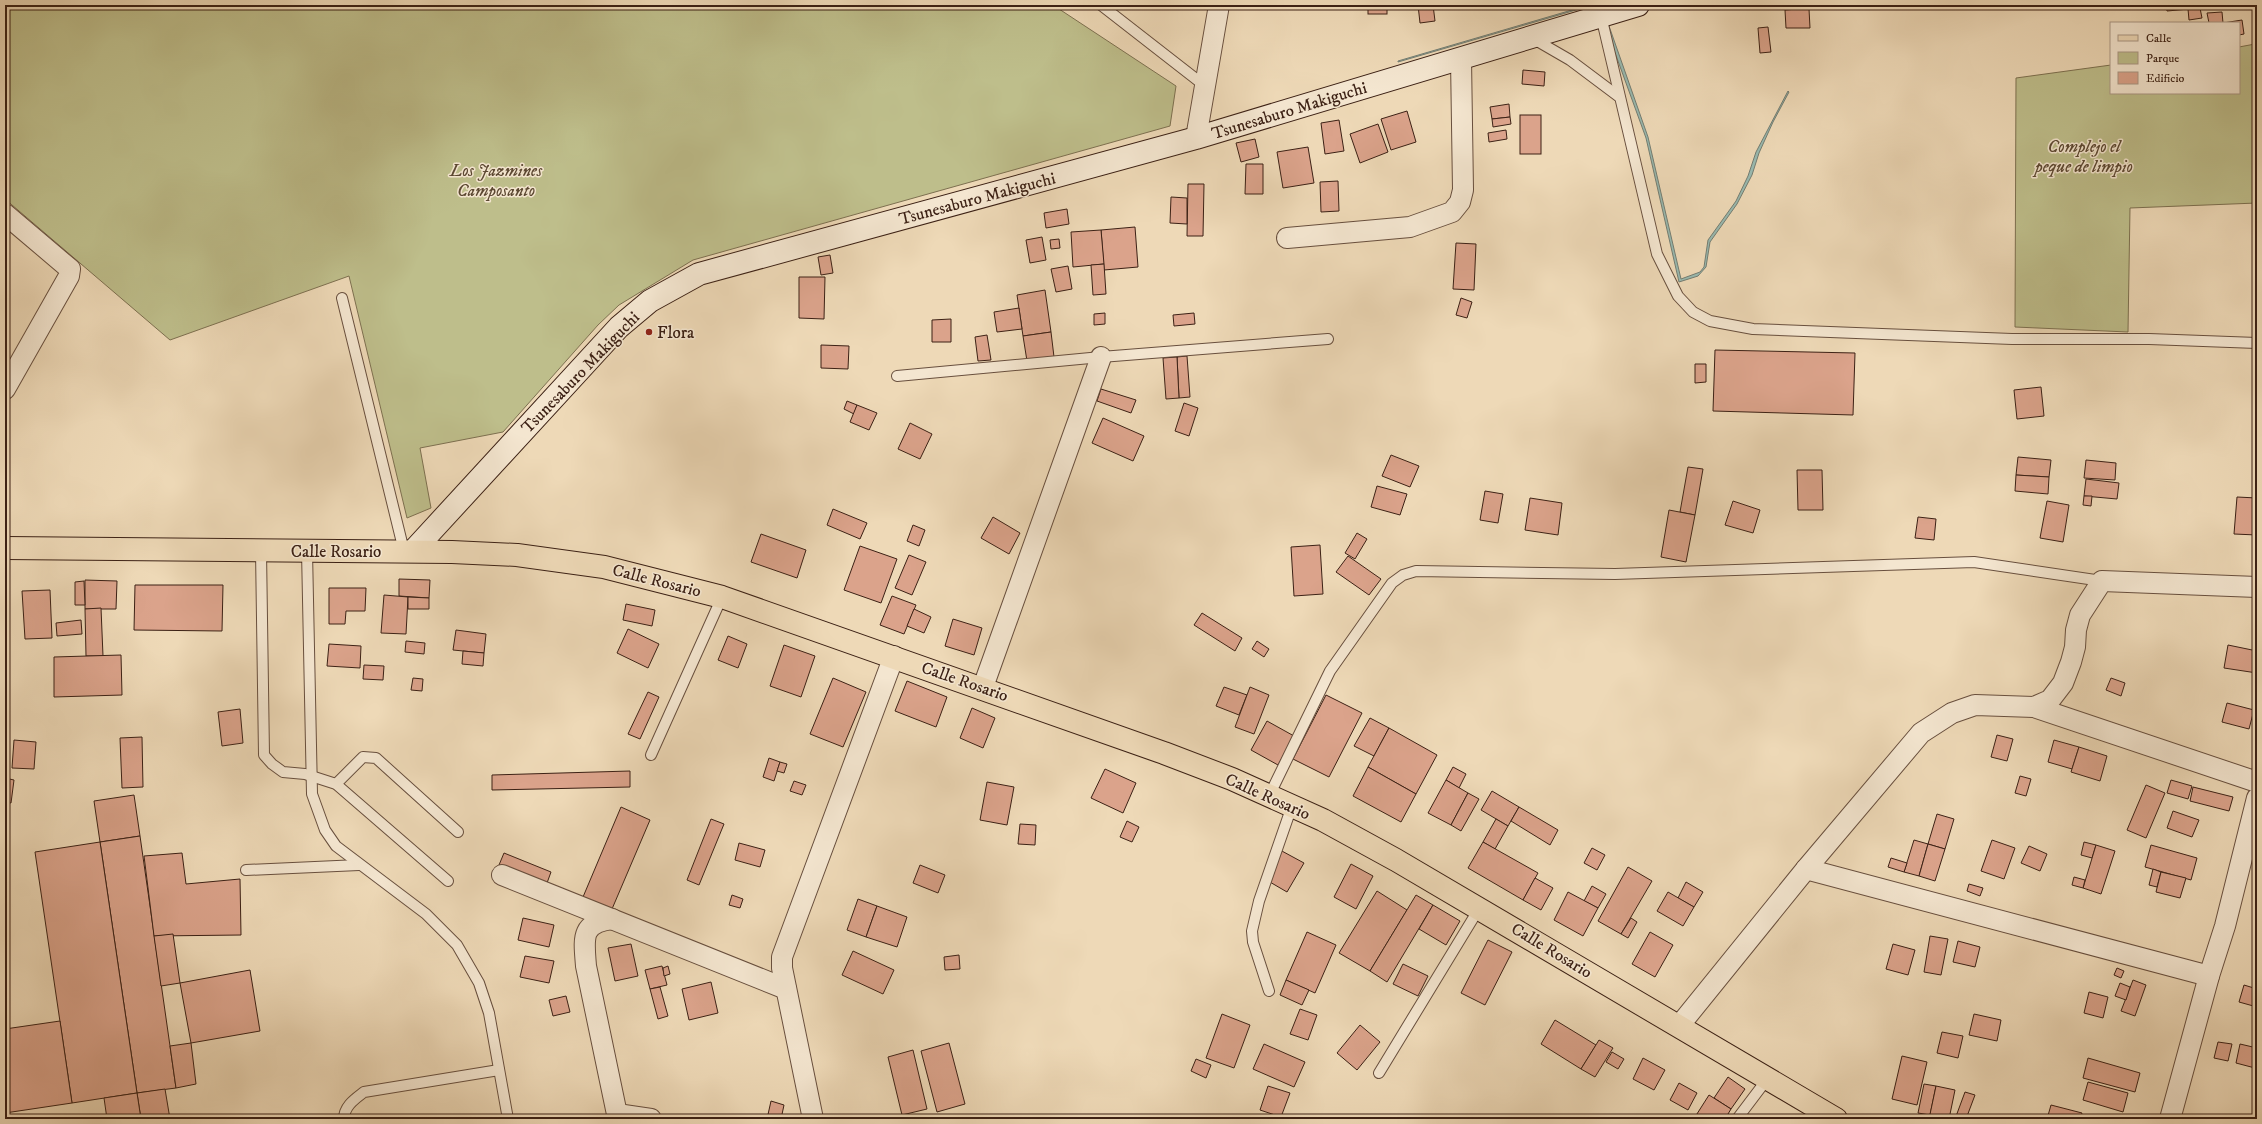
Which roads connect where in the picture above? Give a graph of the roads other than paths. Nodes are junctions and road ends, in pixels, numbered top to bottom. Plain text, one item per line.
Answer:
1 (1101, 5) edge
2 (1219, 5) edge
3 (1638, 5) edge
4 (1600, 13) edge
5 (1532, 38) junction
6 (1461, 59) junction
7 (1205, 86) junction
8 (1618, 96) junction
9 (1196, 138) junction
10 (5, 214) edge
11 (1287, 238) dead end
12 (342, 298) dead end
13 (1328, 339) dead end
14 (2257, 342) edge
15 (1101, 357) junction
16 (897, 376) dead end
17 (5, 390) edge
18 (5, 548) edge
19 (261, 551) junction
20 (307, 551) junction
21 (409, 551) junction
22 (2102, 581) junction
23 (2257, 587) edge
24 (722, 597) junction
25 (894, 656) junction
26 (983, 687) junction
27 (2034, 706) junction
28 (651, 755) dead end
29 (312, 776) junction
30 (2257, 782) edge
31 (336, 784) junction
32 (1268, 796) junction
33 (2257, 798) edge
34 (1292, 806) junction
35 (458, 832) dead end
36 (359, 865) junction
37 (1806, 868) junction
38 (246, 870) dead end
39 (502, 874) dead end
40 (448, 881) dead end
41 (1480, 907) junction
42 (612, 919) junction
43 (2209, 976) junction
44 (786, 989) junction
45 (1269, 991) dead end
46 (1679, 1026) junction
47 (499, 1070) junction
48 (1379, 1073) dead end
49 (1768, 1078) junction
50 (618, 1117) edge
51 (344, 1119) edge
52 (508, 1119) edge
53 (651, 1119) edge
54 (813, 1119) edge
55 (1737, 1119) edge
56 (1836, 1119) edge
57 (2170, 1119) edge

1 - 7 lane
2 - 7 street
3 - 4 street, Tsunesaburo Makiguchi
4 - 5 street, Tsunesaburo Makiguchi
4 - 8 lane
5 - 6 street, Tsunesaburo Makiguchi
5 - 8 lane
6 - 9 street, Tsunesaburo Makiguchi
6 - 11 street
7 - 9 street
8 - 14 lane
9 - 21 street, Tsunesaburo Makiguchi
10 - 17 street
12 - 21 lane
13 - 15 lane
15 - 16 lane
15 - 26 street
18 - 19 main road, Calle Rosario
19 - 20 main road, Calle Rosario
19 - 29 lane
20 - 21 main road, Calle Rosario
20 - 29 lane
21 - 24 main road, Calle Rosario
22 - 23 street
22 - 27 street
22 - 32 lane
24 - 25 main road, Calle Rosario
24 - 28 lane
25 - 26 main road, Calle Rosario
25 - 44 street
26 - 32 main road, Calle Rosario
27 - 30 street
27 - 37 street
29 - 31 lane
29 - 36 lane
31 - 35 lane
31 - 40 lane
32 - 34 main road, Calle Rosario
33 - 43 street
34 - 41 main road, Calle Rosario
34 - 45 lane
36 - 38 lane
36 - 47 lane
37 - 43 street
37 - 46 street
39 - 42 street
41 - 46 main road, Calle Rosario
41 - 48 lane
42 - 44 street
42 - 50 street
43 - 57 street
44 - 54 street
46 - 49 main road, Calle Rosario
47 - 51 lane
47 - 52 lane
49 - 55 lane
49 - 56 main road, Calle Rosario
50 - 53 street

